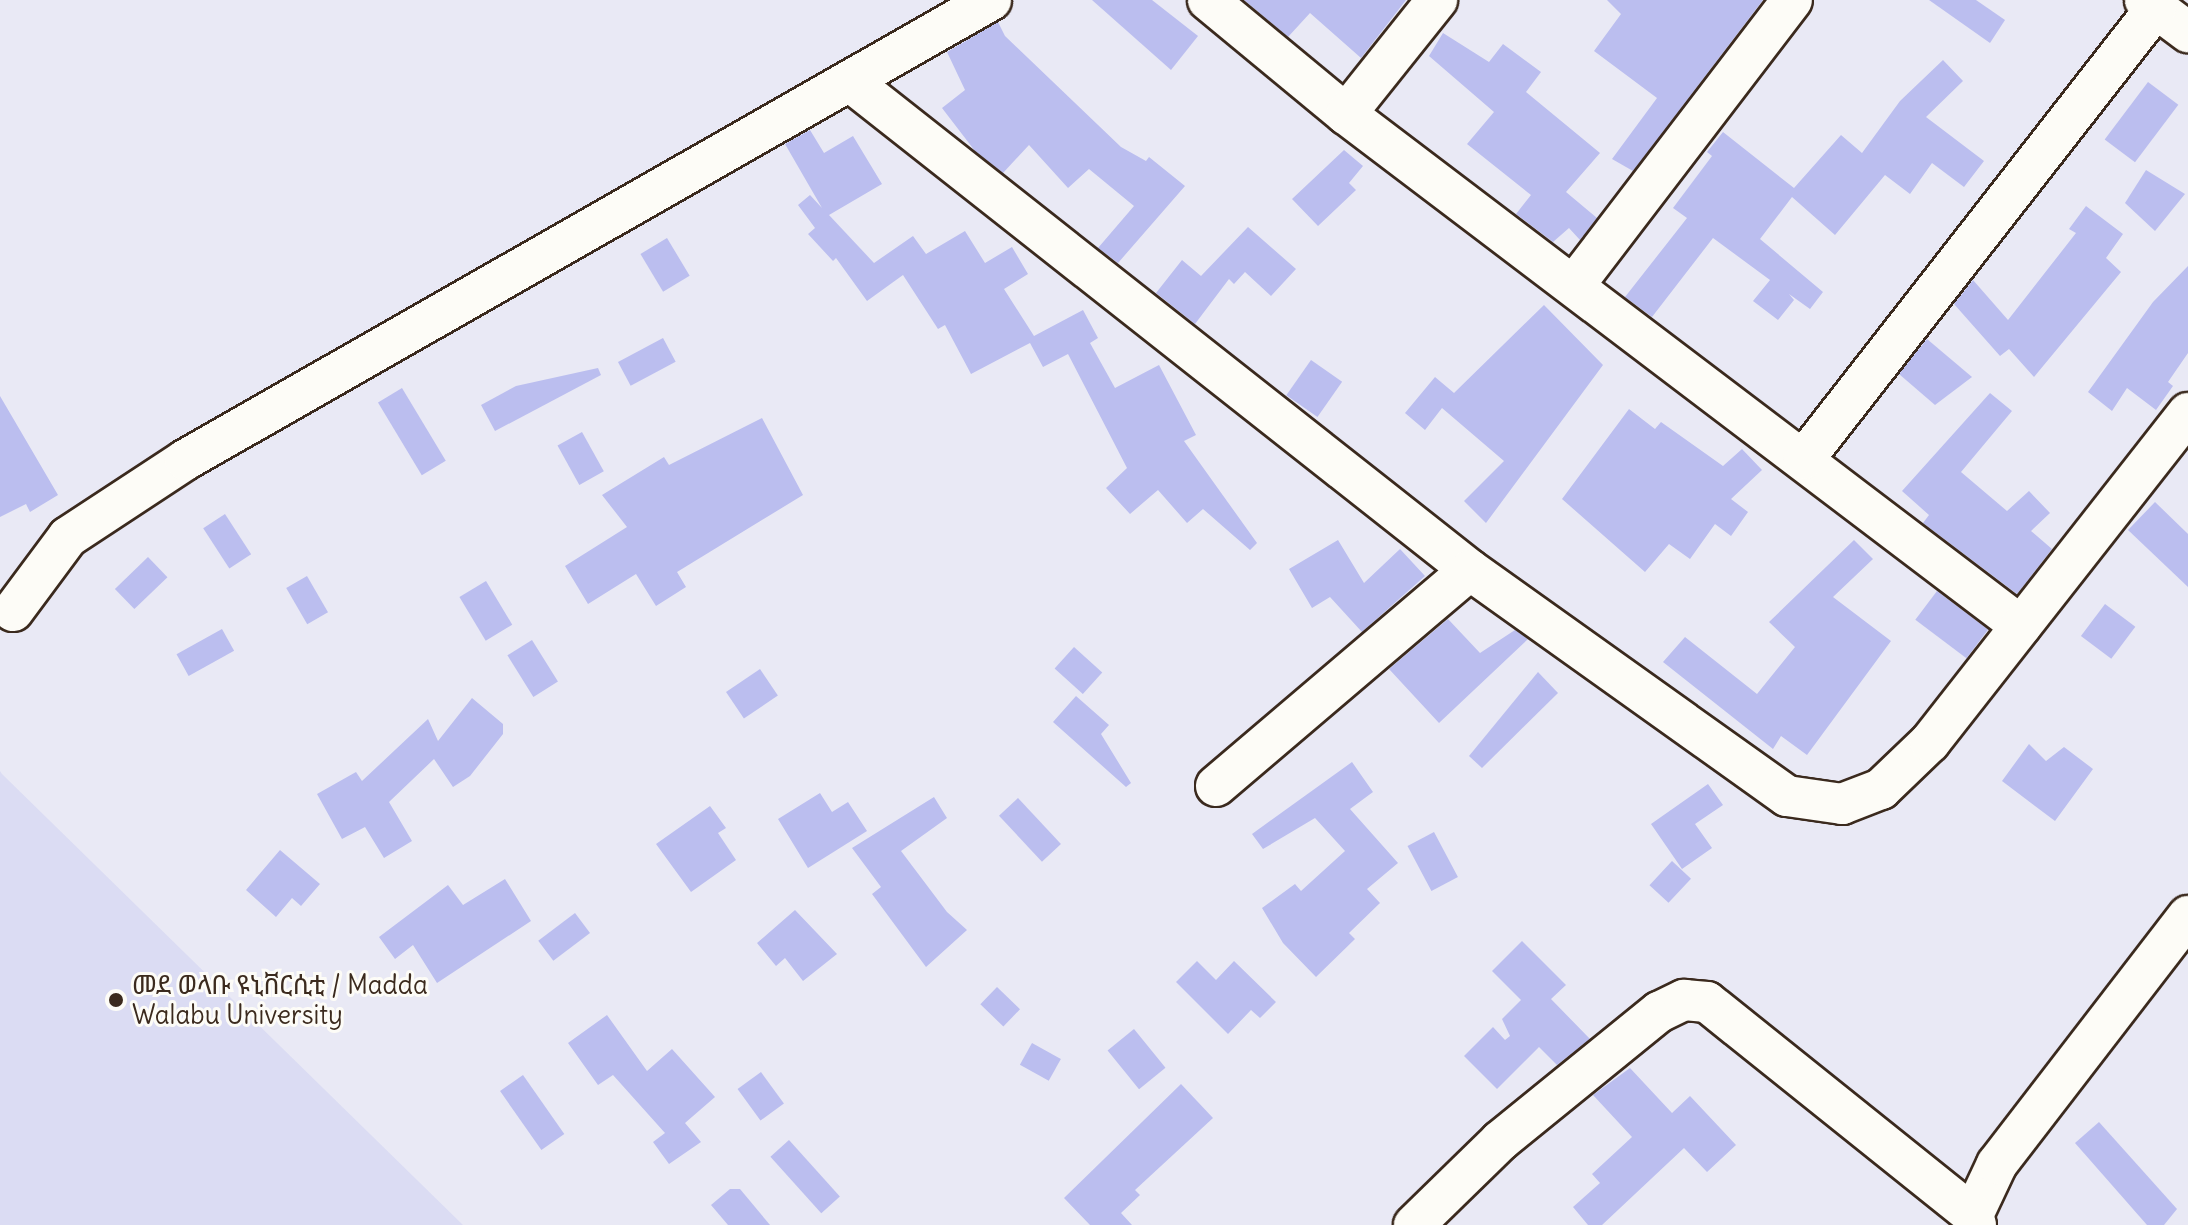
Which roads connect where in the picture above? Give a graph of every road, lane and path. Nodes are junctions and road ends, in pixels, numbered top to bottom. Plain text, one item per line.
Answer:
1 (991, 0) edge
2 (1208, 0) edge
3 (1437, 0) edge
4 (1792, 0) edge
5 (2151, 4) edge
6 (2188, 32) edge
7 (851, 82) junction
8 (1346, 114) junction
9 (1575, 284) junction
10 (2188, 413) edge
11 (1804, 459) junction
12 (1470, 570) junction
13 (13, 611) dead end
14 (2021, 626) junction
15 (1216, 786) dead end
16 (2188, 916) edge
17 (2176, 958) edge
18 (1974, 1220) edge
19 (1414, 1225) edge

1 - 7 street
2 - 8 street
3 - 8 street
4 - 9 street
5 - 6 street
5 - 11 street
7 - 12 street
7 - 13 street
8 - 9 street
9 - 11 street
10 - 14 street
11 - 14 street
12 - 14 street
12 - 15 street
16 - 17 street
17 - 18 street
18 - 19 street

